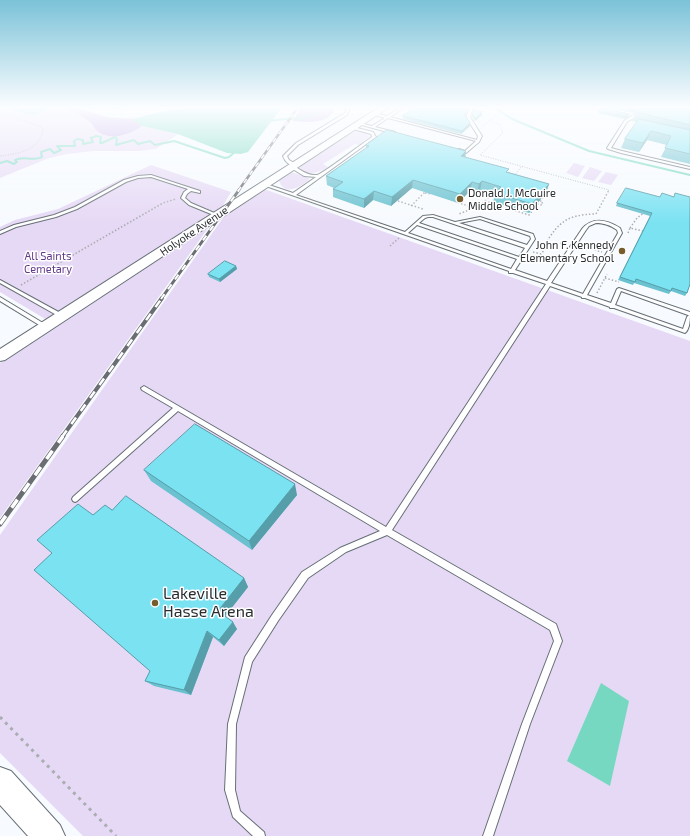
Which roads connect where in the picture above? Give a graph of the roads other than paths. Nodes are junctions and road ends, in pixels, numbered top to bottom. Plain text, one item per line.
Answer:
1 (296, 145) edge
2 (327, 145) edge
3 (363, 145) edge
4 (474, 145) edge
5 (611, 145) edge
6 (451, 148) edge
7 (294, 166) junction
8 (690, 168) edge
9 (320, 176) junction
10 (265, 185) junction
11 (191, 189) junction
12 (199, 192) dead end
13 (293, 195) junction
14 (217, 215) junction
15 (455, 223) junction
16 (417, 224) junction
17 (0, 233) edge
18 (406, 234) junction
19 (527, 248) junction
20 (520, 259) junction
21 (511, 272) junction
22 (0, 280) edge
23 (546, 284) junction
24 (584, 297) junction
25 (0, 299) edge
26 (612, 307) junction
27 (690, 315) edge
28 (62, 316) junction
29 (46, 327) junction
30 (0, 356) edge
31 (144, 388) dead end
32 (177, 408) junction
33 (75, 499) dead end
34 (387, 531) junction
35 (0, 782) edge
36 (49, 836) edge
37 (260, 836) edge
38 (488, 836) edge

1 - 7 lane
2 - 7 street, Holyoke Avenue
3 - 9 lane
4 - 6 lane
5 - 8 lane
7 - 9 lane
7 - 10 street, Holyoke Avenue
9 - 13 lane
10 - 13 lane
10 - 14 street, Holyoke Avenue
11 - 12 lane
11 - 14 lane
11 - 17 lane
13 - 18 lane
14 - 28 street, Holyoke Avenue
15 - 16 lane
15 - 19 lane
15 - 19 lane
16 - 18 lane
16 - 20 lane
18 - 21 lane
19 - 20 lane
20 - 21 lane
21 - 23 lane
22 - 28 lane
23 - 24 lane
23 - 24 lane
23 - 34 lane
24 - 26 lane
25 - 29 lane
26 - 27 lane
26 - 27 lane
28 - 29 street, Holyoke Avenue
29 - 30 street, Holyoke Avenue
31 - 32 lane
32 - 33 lane
32 - 34 lane
34 - 37 lane
34 - 38 lane
35 - 36 main road

